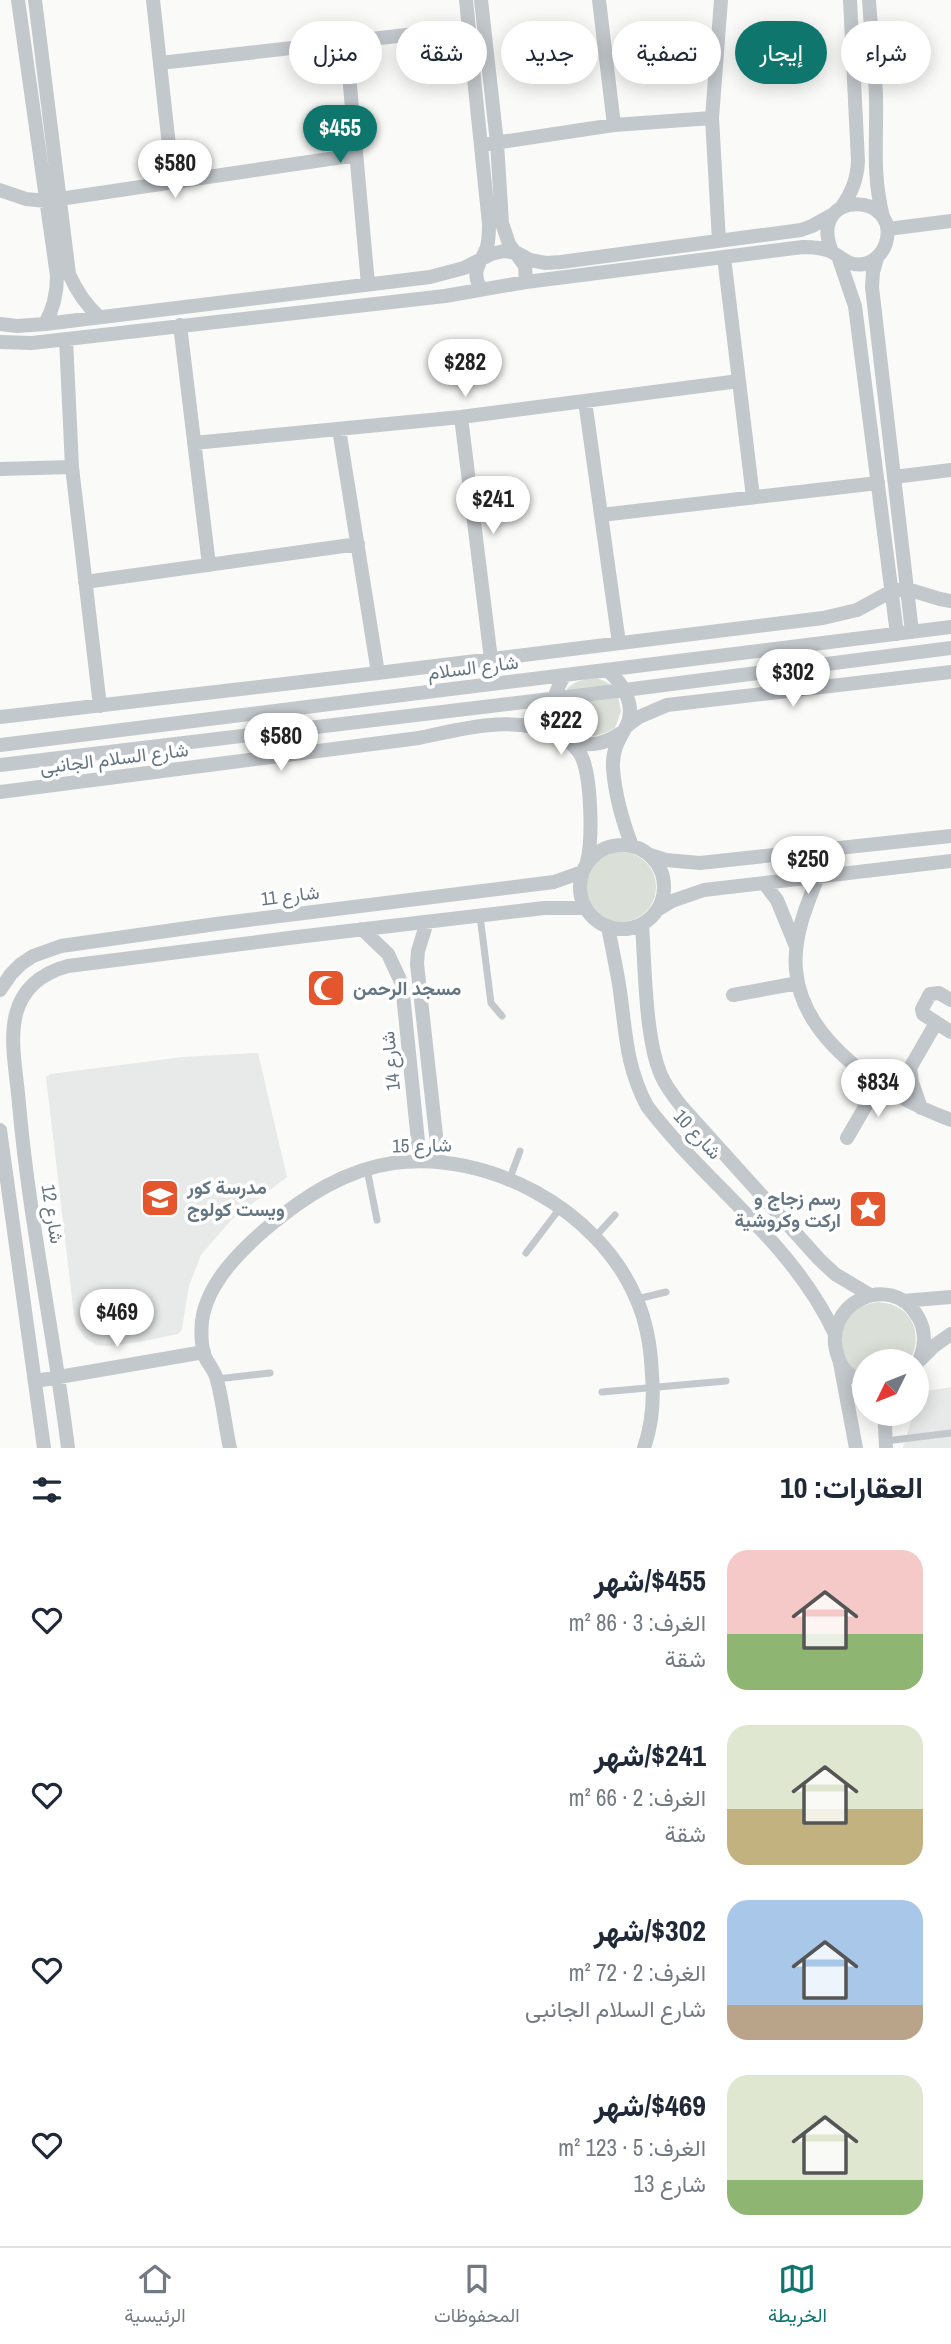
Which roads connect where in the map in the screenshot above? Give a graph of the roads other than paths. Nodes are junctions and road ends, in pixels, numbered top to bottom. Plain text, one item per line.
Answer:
1 (18, 0) edge
2 (35, 0) edge
3 (153, 0) edge
4 (466, 0) edge
5 (481, 0) edge
6 (599, 0) edge
7 (721, 0) edge
8 (850, 0) edge
9 (869, 0) edge
10 (468, 21) edge
11 (289, 48) edge
12 (160, 63) junction
13 (350, 84) edge
14 (474, 84) edge
15 (712, 118) junction
16 (614, 125) junction
17 (497, 143) junction
18 (480, 146) junction
19 (356, 155) junction
20 (173, 182) junction
21 (0, 190) edge
22 (53, 200) junction
23 (837, 211) junction
24 (951, 221) edge
25 (886, 224) junction
26 (719, 241) junction
27 (517, 253) junction
28 (836, 256) junction
29 (724, 257) junction
30 (877, 258) junction
31 (480, 260) junction
32 (526, 282) junction
33 (368, 284) junction
34 (481, 289) junction
35 (99, 317) junction
36 (0, 324) edge
37 (45, 324) junction
38 (180, 325) junction
39 (66, 339) junction
40 (0, 342) edge
41 (739, 381) junction
42 (584, 401) junction
43 (461, 417) junction
44 (339, 429) junction
45 (194, 443) junction
46 (72, 467) junction
47 (0, 469) edge
48 (951, 470) edge
49 (894, 477) junction
50 (878, 483) junction
51 (753, 498) junction
52 (601, 515) junction
53 (358, 544) junction
54 (209, 565) junction
55 (85, 582) junction
56 (899, 590) junction
57 (951, 601) edge
58 (951, 627) edge
59 (904, 633) junction
60 (619, 643) junction
61 (951, 648) edge
62 (491, 659) junction
63 (607, 670) junction
64 (951, 672) edge
65 (379, 673) junction
66 (565, 676) junction
67 (724, 676) junction
68 (625, 690) junction
69 (553, 698) junction
70 (726, 699) junction
71 (100, 706) junction
72 (466, 708) junction
73 (0, 717) edge
74 (469, 727) junction
75 (624, 729) junction
76 (568, 740) junction
77 (0, 745) edge
78 (0, 765) edge
79 (0, 792) edge
80 (951, 835) edge
81 (632, 846) junction
82 (650, 855) junction
83 (951, 861) edge
84 (584, 867) junction
85 (818, 877) junction
86 (764, 883) junction
87 (586, 908) junction
88 (657, 910) junction
89 (295, 914) junction
90 (480, 916) junction
91 (427, 922) junction
92 (642, 925) junction
93 (608, 927) junction
94 (362, 929) junction
95 (297, 937) junction
96 (796, 946) junction
97 (798, 983) junction
98 (0, 990) edge
99 (733, 995) dead end
100 (951, 1000) edge
101 (502, 1016) dead end
102 (936, 1023) junction
103 (951, 1032) edge
104 (910, 1068) junction
105 (879, 1083) junction
106 (921, 1108) junction
107 (951, 1120) edge
108 (0, 1130) edge
109 (847, 1139) dead end
110 (520, 1151) dead end
111 (420, 1161) junction
112 (439, 1162) junction
113 (367, 1169) junction
114 (510, 1178) junction
115 (560, 1208) junction
116 (615, 1215) dead end
117 (377, 1220) dead end
118 (594, 1237) junction
119 (526, 1253) dead end
120 (666, 1292) dead end
121 (870, 1295) junction
122 (951, 1297) edge
123 (637, 1299) junction
124 (903, 1301) junction
125 (834, 1332) junction
126 (951, 1334) edge
127 (923, 1349) edge
128 (929, 1351) edge
129 (204, 1352) junction
130 (840, 1362) junction
131 (270, 1373) dead end
132 (852, 1375) edge
133 (59, 1377) junction
134 (217, 1379) junction
135 (36, 1381) junction
136 (726, 1381) dead end
137 (653, 1387) junction
138 (602, 1392) dead end
139 (886, 1426) edge
140 (951, 1433) edge
141 (886, 1445) edge
142 (44, 1448) edge
143 (68, 1448) edge
144 (228, 1448) edge
145 (644, 1448) edge
146 (856, 1448) edge

1 - 22 street
2 - 22 street
3 - 12 street
4 - 10 street
5 - 17 street
6 - 16 street
7 - 15 street
8 - 23 street
9 - 25 street
11 - 12 street
12 - 20 street
13 - 19 street
14 - 18 street
15 - 16 street
15 - 26 street
16 - 17 street
17 - 18 street
17 - 27 street
18 - 31 street
19 - 20 street
19 - 33 street
20 - 22 street
21 - 22 street
22 - 35 street
22 - 37 street
23 - 25 street
23 - 26 street
23 - 28 street
24 - 25 street
25 - 30 street
26 - 27 street
27 - 31 street
27 - 32 street
28 - 29 street
28 - 30 street
28 - 50 street
29 - 32 street
29 - 41 street
30 - 49 street
31 - 33 street
31 - 34 street
32 - 34 street
33 - 35 street
34 - 38 street
35 - 37 street
36 - 37 street
38 - 39 street
38 - 45 street
39 - 40 street
39 - 46 street
41 - 42 street
41 - 51 street
42 - 43 street
42 - 52 street
43 - 44 street
43 - 62 street
44 - 45 street
44 - 53 street
45 - 54 street
46 - 47 street
46 - 55 street
48 - 49 street
49 - 56 street
50 - 51 street
50 - 56 street
51 - 52 street
52 - 60 street
53 - 54 street
53 - 65 street
54 - 55 street
55 - 71 street
56 - 57 street
56 - 59 street
56 - 60 street
58 - 59 street, شارع السلام
59 - 63 street, شارع السلام
60 - 62 street
61 - 67 street, شارع السلام
62 - 65 street
63 - 66 street, شارع السلام
63 - 68 street
64 - 70 street
65 - 71 street
66 - 69 street
66 - 77 street, شارع السلام
67 - 68 street, شارع السلام
67 - 70 street
68 - 69 street, شارع السلام
68 - 75 street
69 - 72 street, شارع السلام
69 - 76 street
70 - 75 street
71 - 73 street
72 - 74 street
72 - 78 street, شارع السلام
74 - 76 street, شارع السلام الجانبى
74 - 79 street, شارع السلام الجانبى
75 - 76 street
75 - 81 street
76 - 84 street
80 - 82 street
81 - 82 street
81 - 84 street
82 - 88 street
83 - 85 street
84 - 87 street
84 - 89 street, شارع 11
85 - 86 street
85 - 96 street
86 - 88 street
86 - 96 street
87 - 90 street
87 - 93 street
88 - 92 street
89 - 95 street
89 - 98 street, شارع 11
90 - 91 street
90 - 101 lane
91 - 94 street
91 - 112 street, شارع 14
92 - 93 street
92 - 121 street, شارع 10
93 - 125 street, شارع 10
94 - 95 street
94 - 111 street, شارع 14
95 - 133 street, شارع 12
96 - 97 street
97 - 99 street
97 - 105 street
100 - 102 street
102 - 103 street
102 - 104 street
104 - 105 street
104 - 106 street
105 - 106 street
105 - 109 street
106 - 107 street
108 - 135 street
110 - 114 lane
111 - 112 street, شارع 15
111 - 113 street, شارع 15
112 - 114 street, شارع 15
113 - 117 lane
113 - 129 street, شارع 15
114 - 115 street, شارع 15
115 - 118 street, شارع 15
115 - 119 lane
116 - 118 lane
118 - 123 street, شارع 15
120 - 123 lane
121 - 124 street
121 - 125 street
122 - 124 street
123 - 137 street, شارع 15
124 - 127 street
125 - 130 street, شارع 10
126 - 128 street
129 - 133 street
129 - 134 street, شارع 15
130 - 132 street
130 - 146 street
131 - 134 lane
133 - 135 street
133 - 143 street, شارع 12
134 - 144 street, شارع 15
135 - 142 street
136 - 137 lane
137 - 138 lane
137 - 145 street, شارع 15
139 - 141 street
140 - 141 lane

